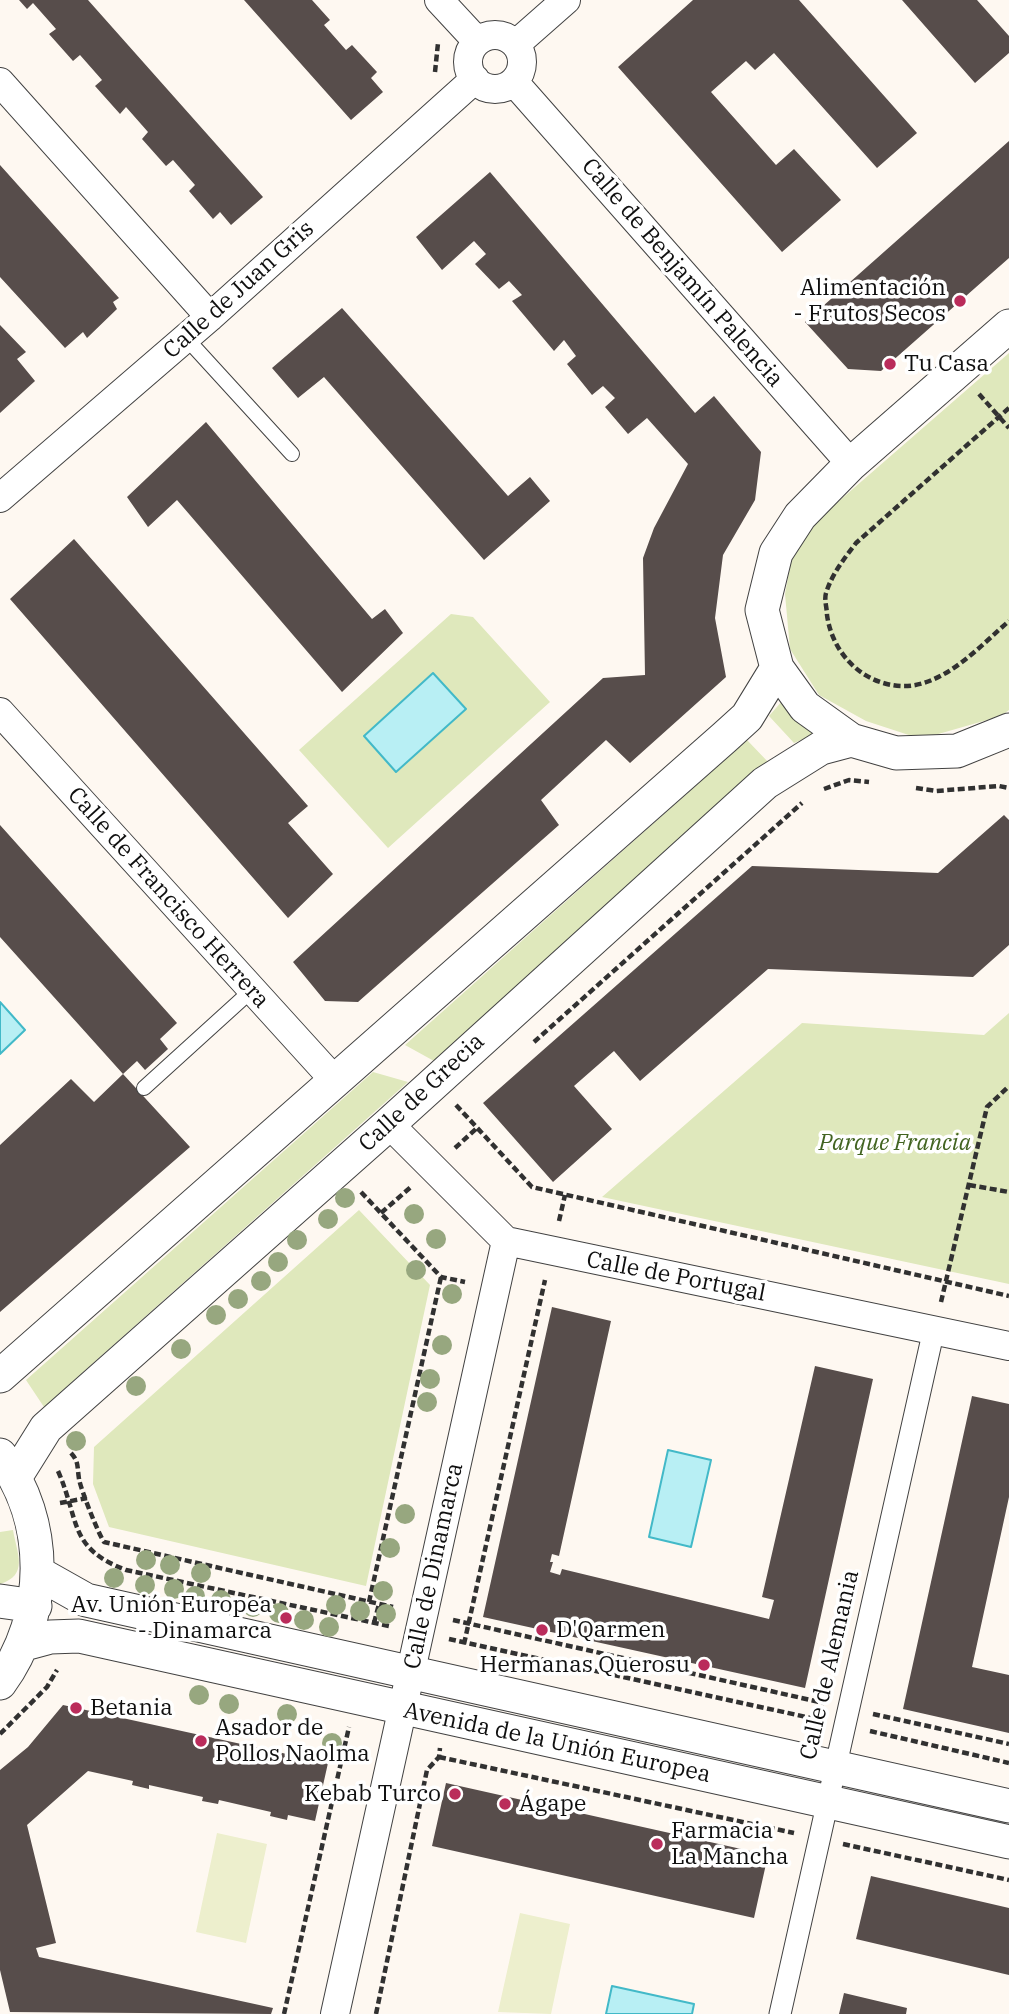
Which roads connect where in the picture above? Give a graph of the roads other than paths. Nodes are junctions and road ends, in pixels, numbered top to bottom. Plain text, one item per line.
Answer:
1 (439, 0) edge
2 (566, 0) edge
3 (477, 41) junction
4 (516, 44) junction
5 (475, 79) junction
6 (0, 82) edge
7 (514, 82) junction
8 (210, 317) junction
9 (1009, 326) edge
10 (186, 338) junction
11 (292, 454) dead end
12 (851, 464) junction
13 (0, 498) edge
14 (777, 668) junction
15 (0, 712) edge
16 (1009, 730) edge
17 (851, 740) junction
18 (252, 990) junction
19 (336, 1083) junction
20 (144, 1088) dead end
21 (389, 1124) junction
22 (506, 1241) junction
23 (934, 1329) junction
24 (1009, 1346) edge
25 (0, 1376) edge
26 (8, 1466) edge
27 (38, 1573) junction
28 (0, 1601) edge
29 (35, 1606) junction
30 (23, 1644) junction
31 (411, 1674) junction
32 (0, 1683) edge
33 (403, 1709) junction
34 (834, 1768) junction
35 (826, 1801) junction
36 (1009, 1806) edge
37 (1009, 1842) edge
38 (335, 2014) edge
39 (780, 2014) edge

1 - 3 street
2 - 4 street
3 - 4 street
3 - 5 street
4 - 7 street
5 - 7 street
5 - 8 street, Calle de Juan Gris
6 - 8 street
7 - 12 street, Calle de Benjamín Palencia
8 - 10 street, Calle de Juan Gris
9 - 12 street
10 - 11 lane
10 - 13 street, Calle de Juan Gris
12 - 14 street
14 - 17 street
14 - 19 street
15 - 18 street, Calle de Francisco Herrera
16 - 17 street
17 - 21 street, Calle de Grecia
18 - 19 street, Calle de Francisco Herrera
18 - 20 lane
19 - 25 street
21 - 22 street
21 - 26 street, Calle de Grecia
22 - 23 street, Calle de Portugal
22 - 31 street, Calle de Dinamarca
23 - 24 street, Calle de Portugal
23 - 34 street, Calle de Alemania
26 - 27 street
27 - 29 street
27 - 31 street, Avenida de la Unión Europea
28 - 29 street
29 - 30 street
30 - 32 street
30 - 33 street, Avenida de la Unión Europea
31 - 33 street, Calle de Dinamarca
31 - 34 street, Avenida de la Unión Europea
33 - 35 street, Avenida de la Unión Europea
33 - 38 street, Calle de Dinamarca
34 - 35 street, Calle de Alemania
34 - 36 street, Avenida de la Unión Europea
35 - 37 street, Avenida de la Unión Europea
35 - 39 street, Calle de Alemania

